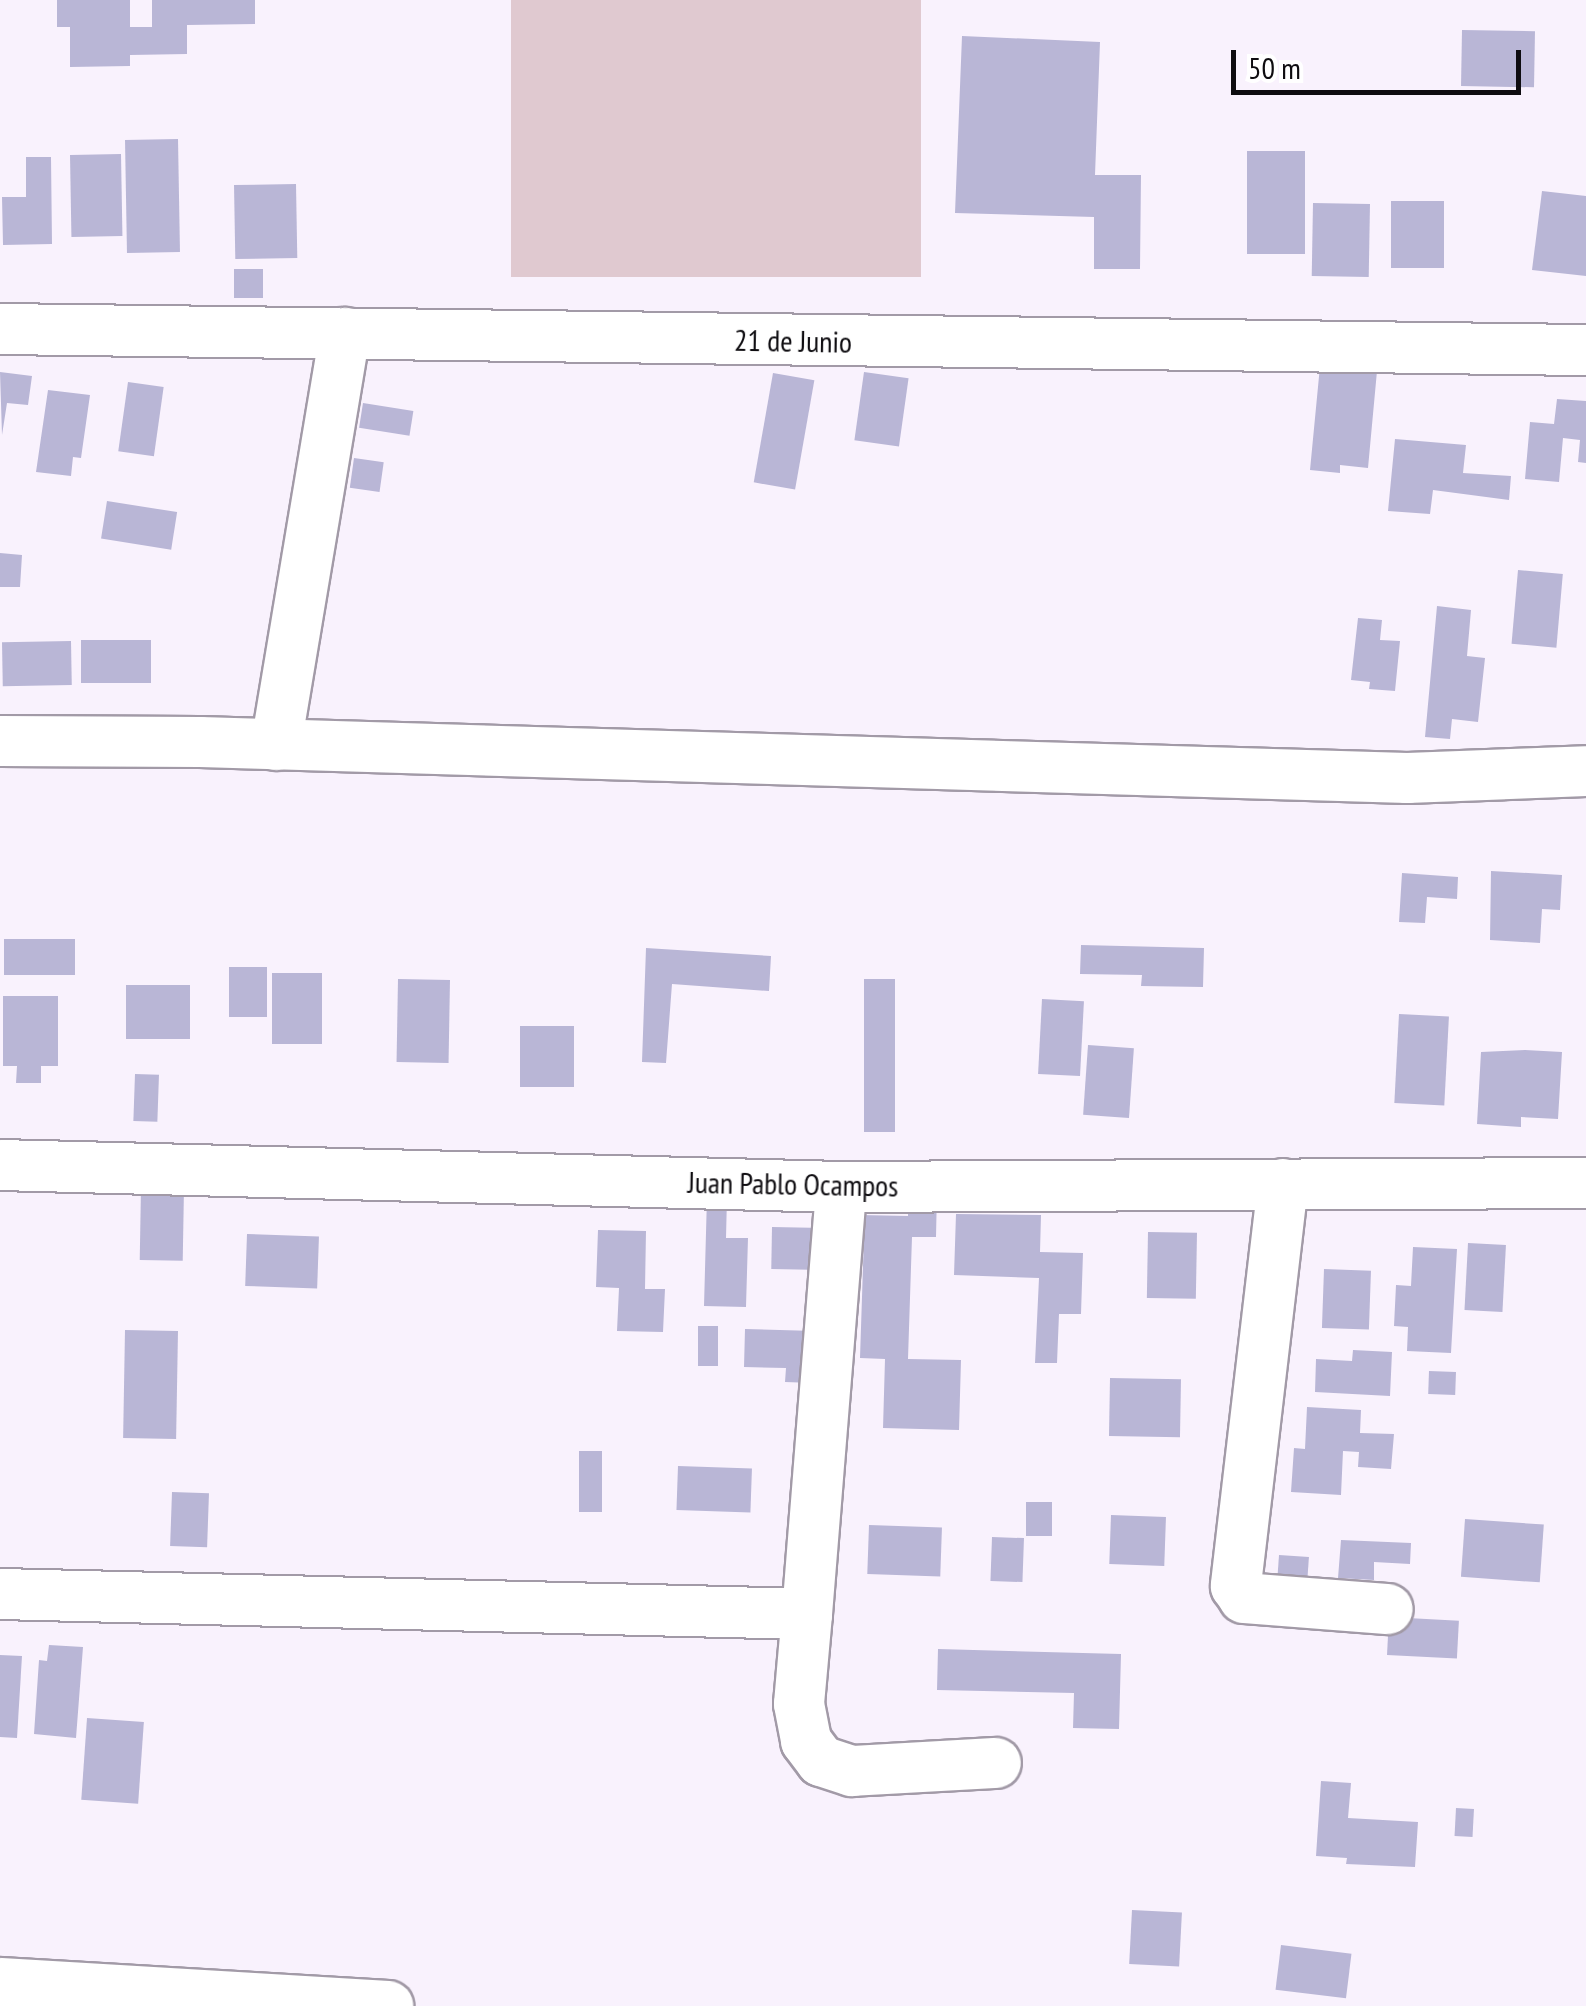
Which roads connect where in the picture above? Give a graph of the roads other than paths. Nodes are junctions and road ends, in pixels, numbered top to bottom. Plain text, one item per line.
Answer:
1 (0, 329) edge
2 (346, 333) junction
3 (1586, 350) edge
4 (0, 741) edge
5 (276, 744) junction
6 (1586, 771) edge
7 (0, 1165) edge
8 (1586, 1182) edge
9 (1284, 1184) junction
10 (841, 1186) junction
11 (0, 1594) edge
12 (1388, 1609) dead end
13 (808, 1614) junction
14 (996, 1764) dead end
15 (0, 1983) edge
16 (388, 2006) edge

1 - 2 street, 21 de Junio
2 - 3 street, 21 de Junio
2 - 5 street
4 - 5 street
5 - 6 street
7 - 10 street, Juan Pablo Ocampos
8 - 9 street, Juan Pablo Ocampos
9 - 10 street, Juan Pablo Ocampos
9 - 12 street
10 - 13 street
11 - 13 street
13 - 14 street
15 - 16 street

